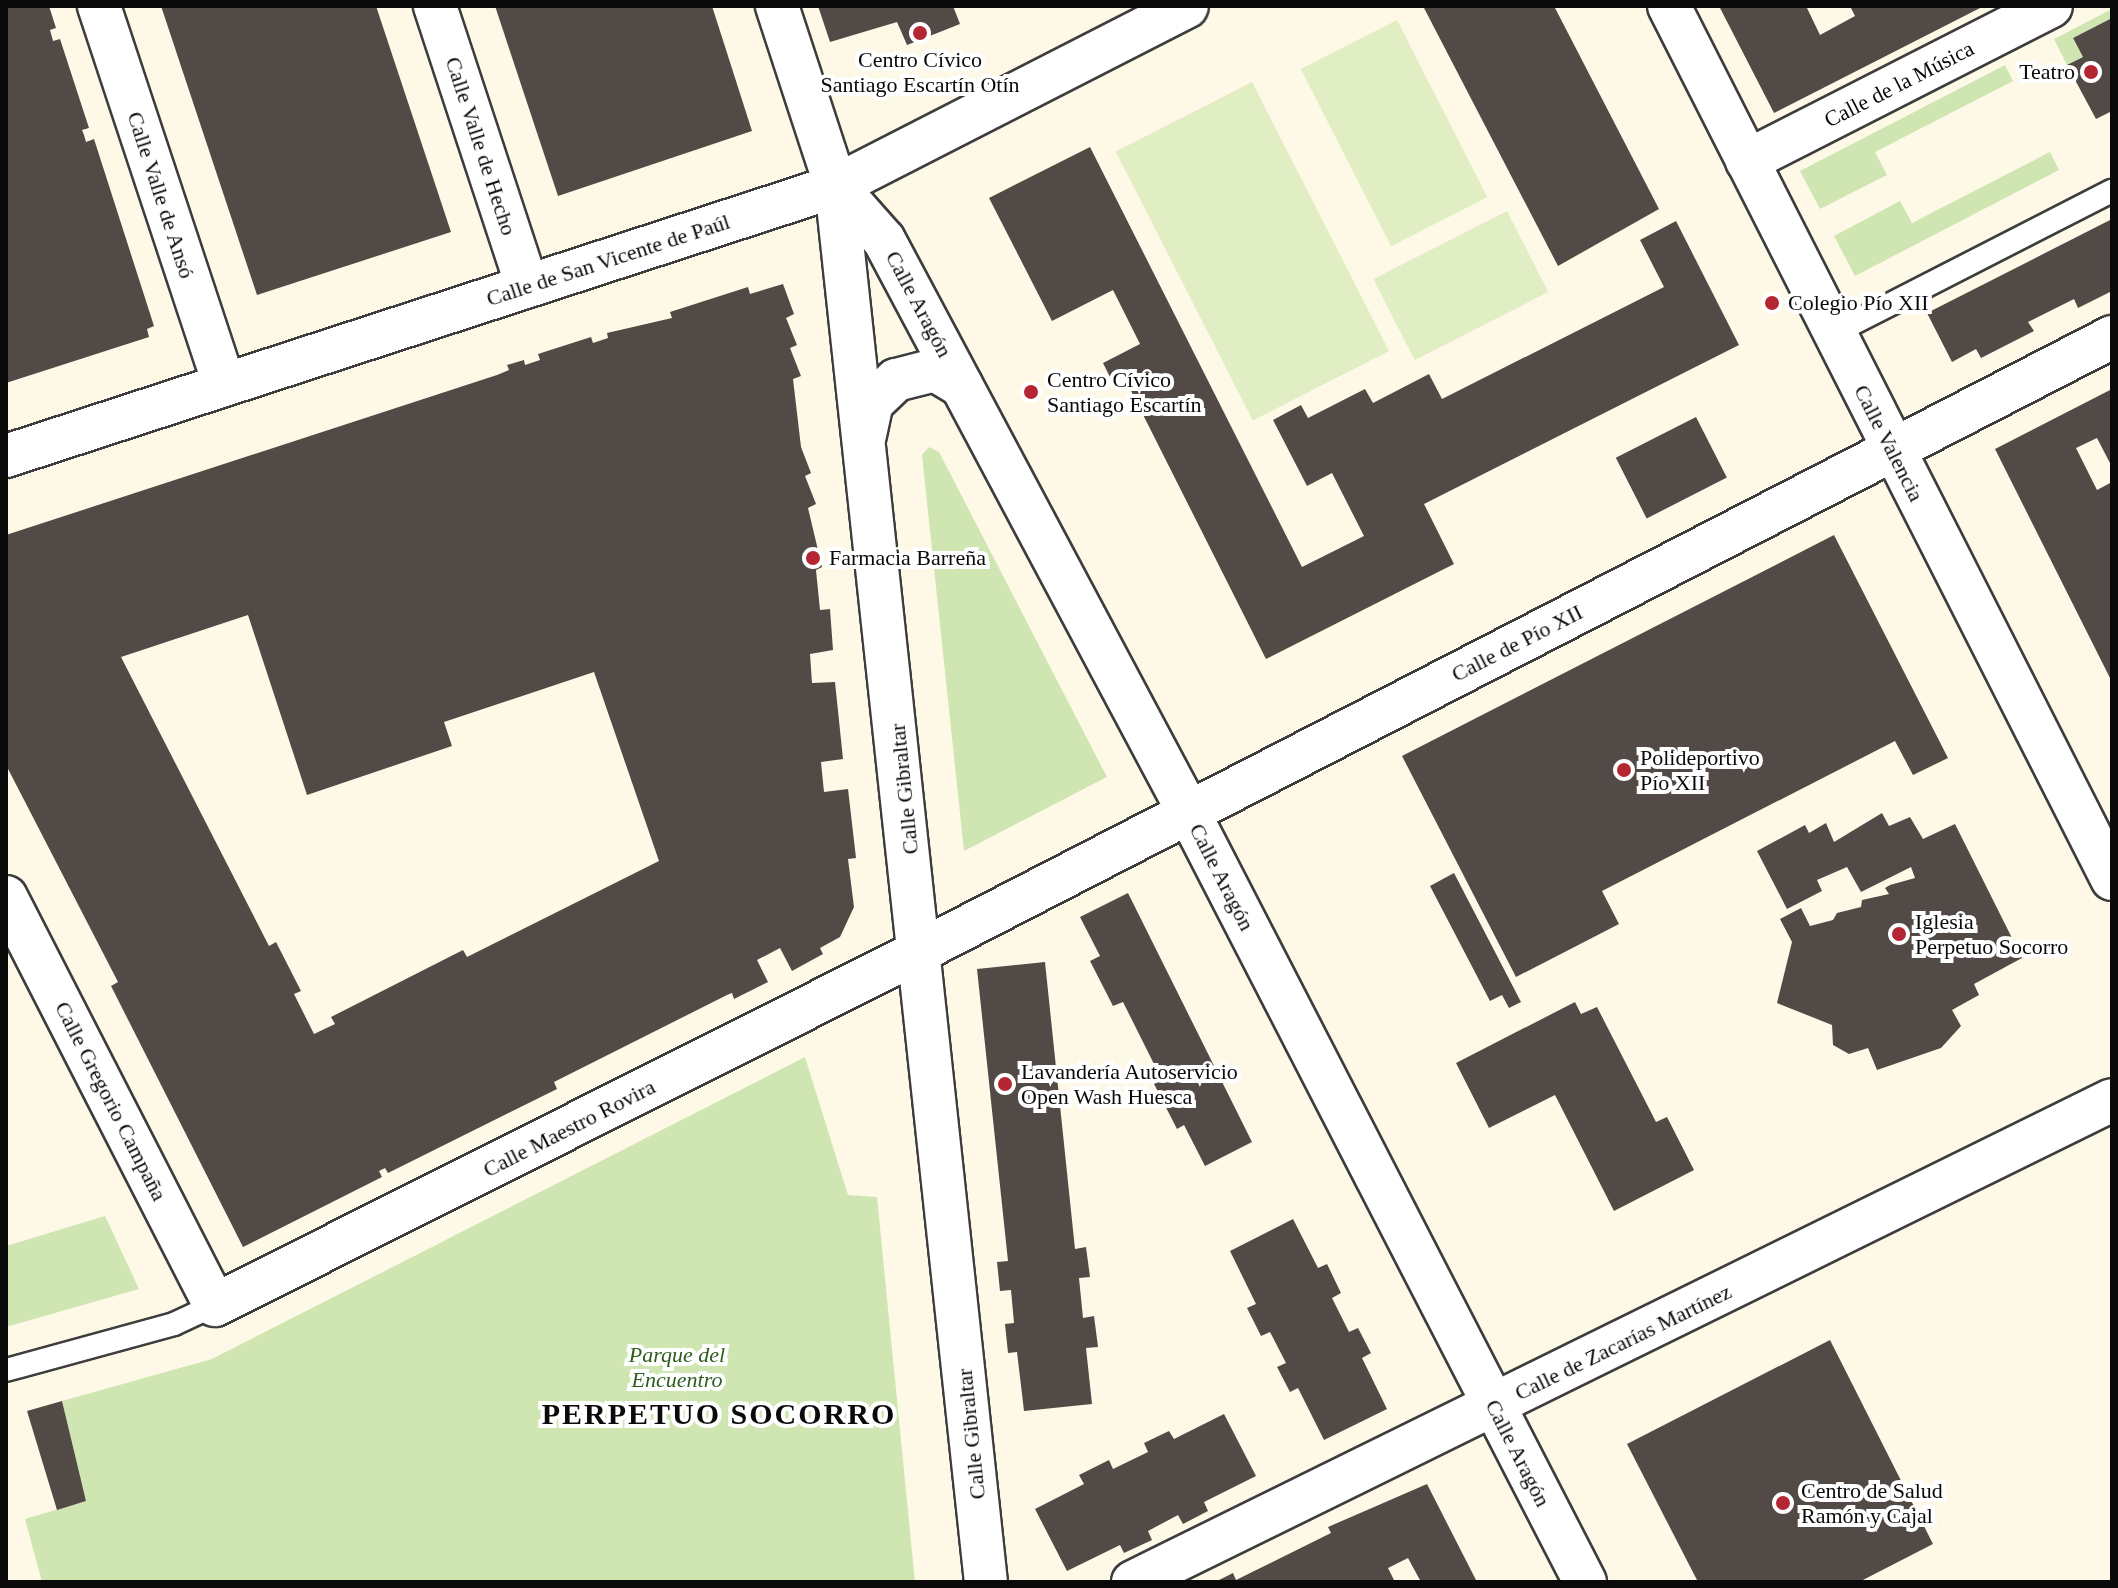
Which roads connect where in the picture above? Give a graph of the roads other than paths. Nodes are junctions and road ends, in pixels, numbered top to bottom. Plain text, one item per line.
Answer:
1 (99, 6) edge
2 (435, 6) edge
3 (777, 6) edge
4 (1669, 6) edge
5 (2051, 6) edge
6 (1182, 7) edge
7 (1747, 161) junction
8 (836, 186) junction
9 (2112, 191) edge
10 (527, 286) junction
11 (1834, 333) junction
12 (2112, 337) edge
13 (224, 385) junction
14 (962, 386) junction
15 (865, 438) junction
16 (1891, 449) junction
17 (6, 456) edge
18 (1189, 813) junction
19 (2112, 879) edge
20 (6, 897) edge
21 (922, 950) junction
22 (2112, 1100) edge
23 (215, 1305) junction
24 (6, 1370) edge
25 (1494, 1406) junction
26 (986, 1582) edge
27 (1133, 1582) edge
28 (1585, 1582) edge

1 - 13 street, Calle Valle de Ansó
2 - 10 street, Calle Valle de Hecho
3 - 8 street, Calle Gibraltar
4 - 7 street, Calle Valencia
5 - 7 street, Calle de la Música
6 - 8 street, Calle de San Vicente de Paúl
7 - 11 street, Calle Valencia
8 - 10 street, Calle de San Vicente de Paúl
8 - 14 street, Calle Aragón
8 - 15 street, Calle Gibraltar
9 - 11 lane
10 - 13 street, Calle de San Vicente de Paúl
11 - 16 street, Calle Valencia
12 - 16 street, Calle de Pío XII
13 - 17 street, Calle de San Vicente de Paúl
14 - 15 street
14 - 18 street, Calle Aragón
15 - 21 street, Calle Gibraltar
16 - 18 street, Calle de Pío XII
16 - 19 street, Calle Valencia
18 - 21 street, Calle de Pío XII
18 - 25 street, Calle Aragón
20 - 23 street, Calle Gregorio Campaña
21 - 23 street, Calle Maestro Rovira
21 - 26 street, Calle Gibraltar
22 - 25 street, Calle de Zacarías Martínez
23 - 24 lane
25 - 27 street, Calle de Zacarías Martínez
25 - 28 street, Calle Aragón

